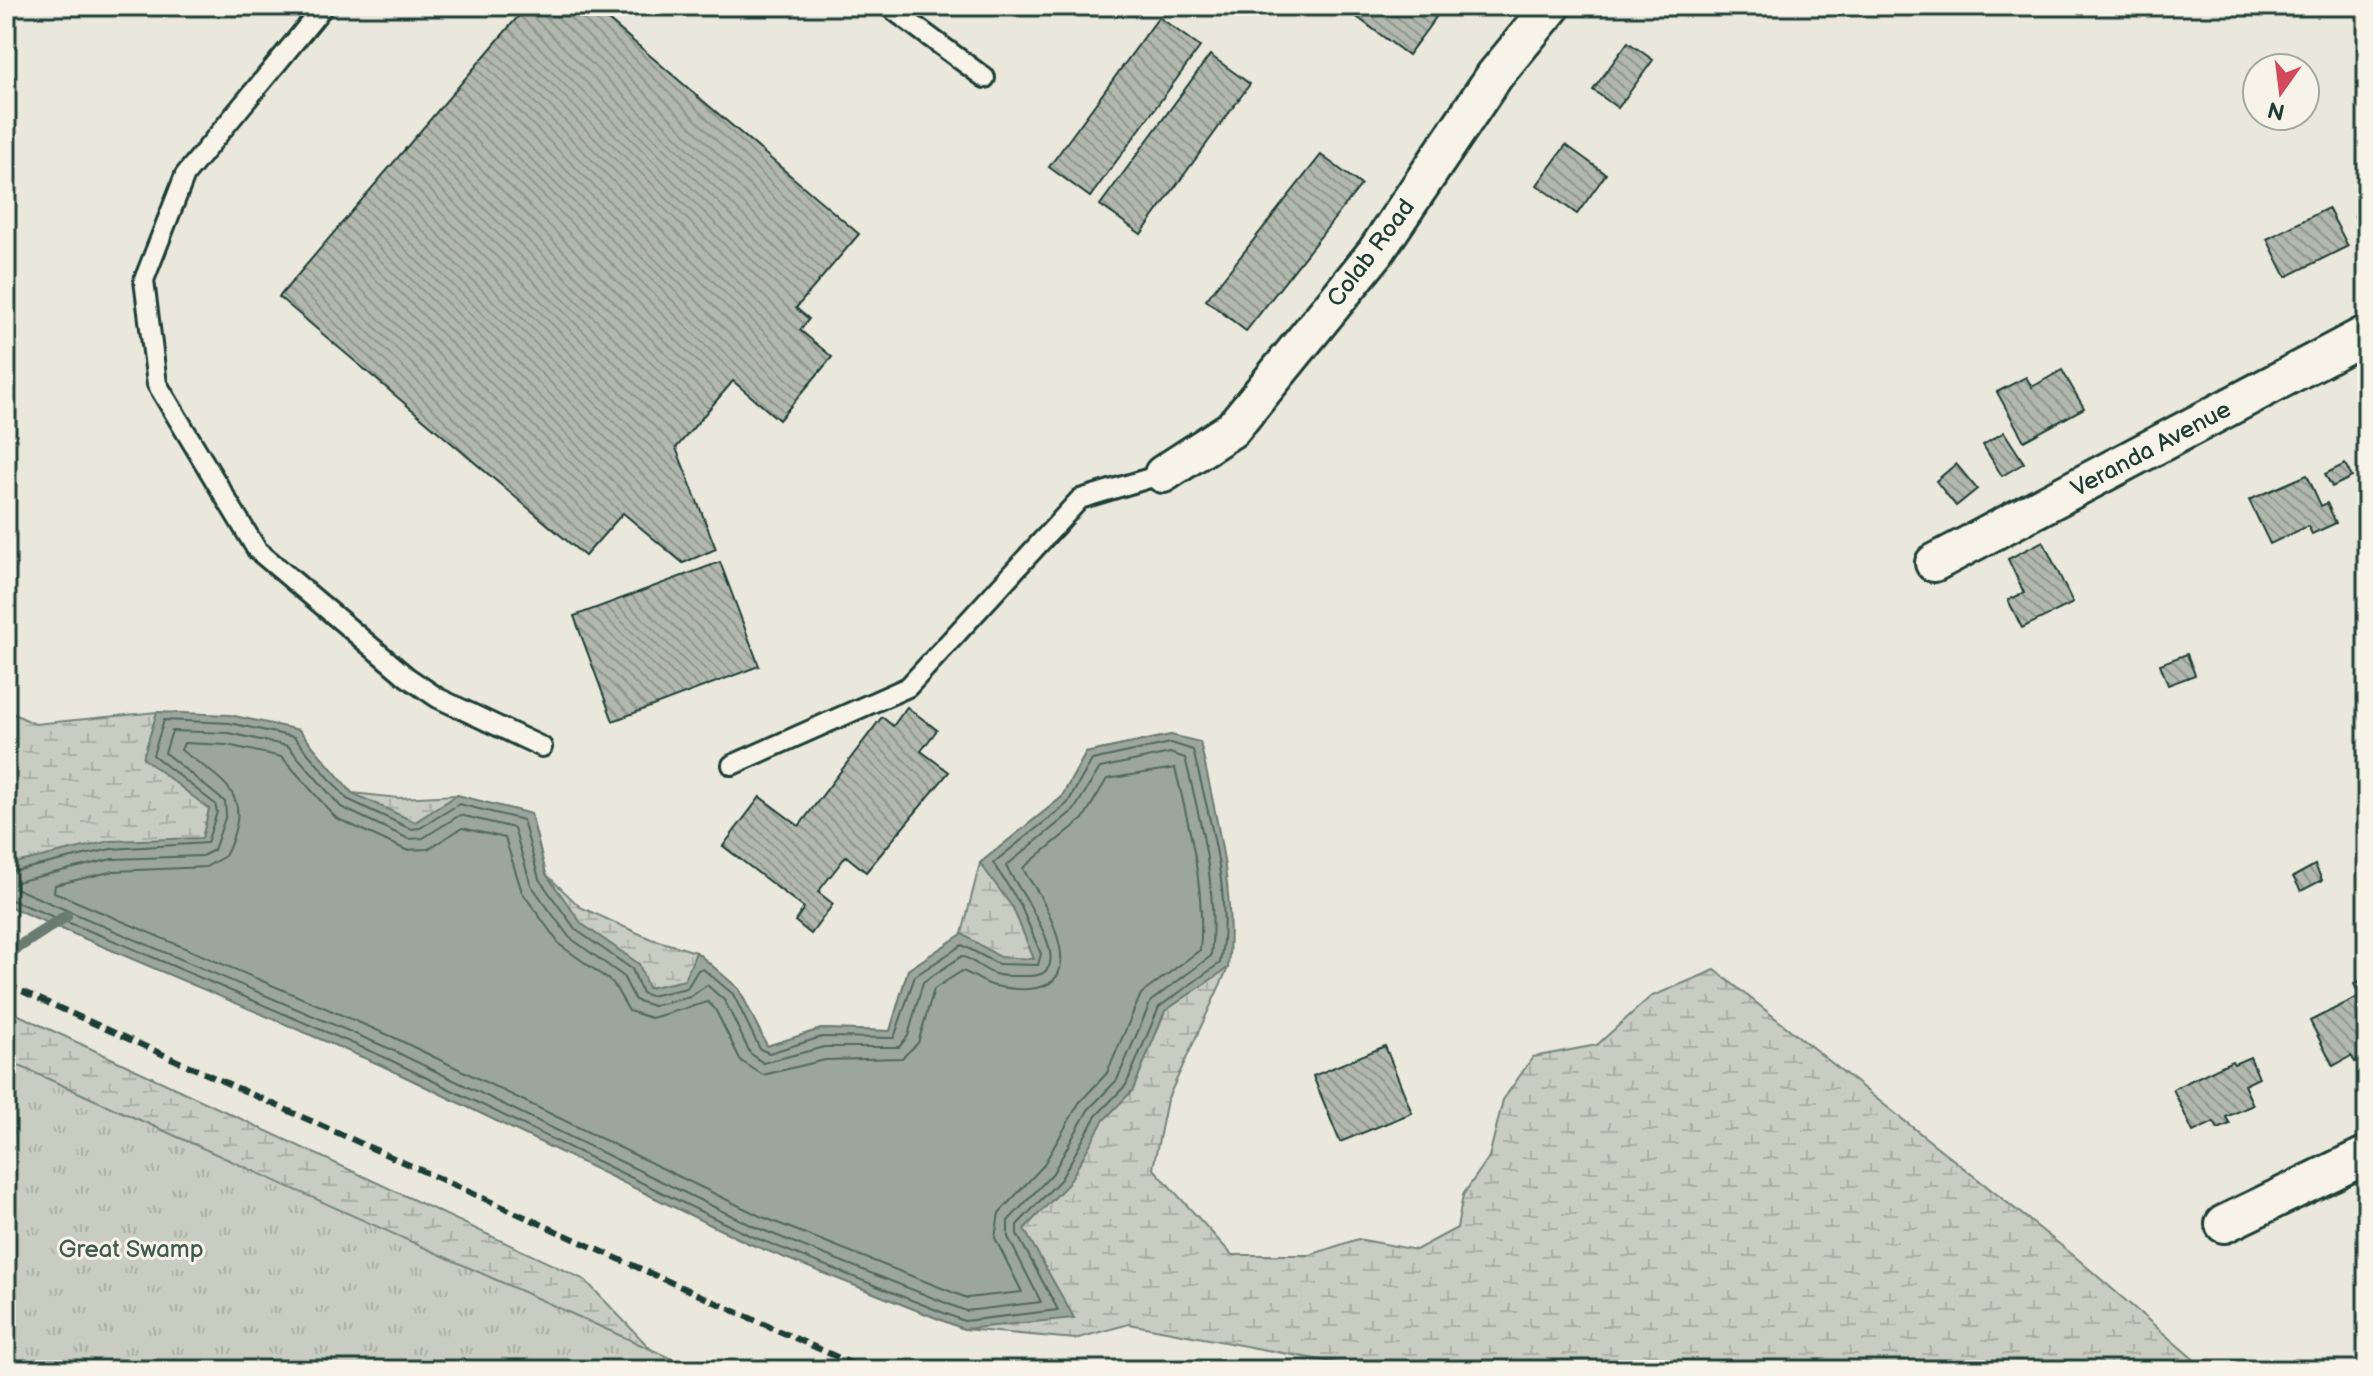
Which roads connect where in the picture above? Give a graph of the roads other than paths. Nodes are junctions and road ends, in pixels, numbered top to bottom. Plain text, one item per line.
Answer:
1 (324, 6) edge
2 (888, 6) edge
3 (1552, 6) edge
4 (985, 78) dead end
5 (2367, 334) edge
6 (1163, 474) joint
7 (1934, 563) dead end
8 (542, 747) dead end
9 (732, 765) dead end
10 (2367, 1155) edge
11 (2224, 1224) dead end

1 - 8 lane
2 - 4 lane
3 - 6 street, Colab Road
5 - 7 street, Veranda Avenue
6 - 9 lane
10 - 11 street

